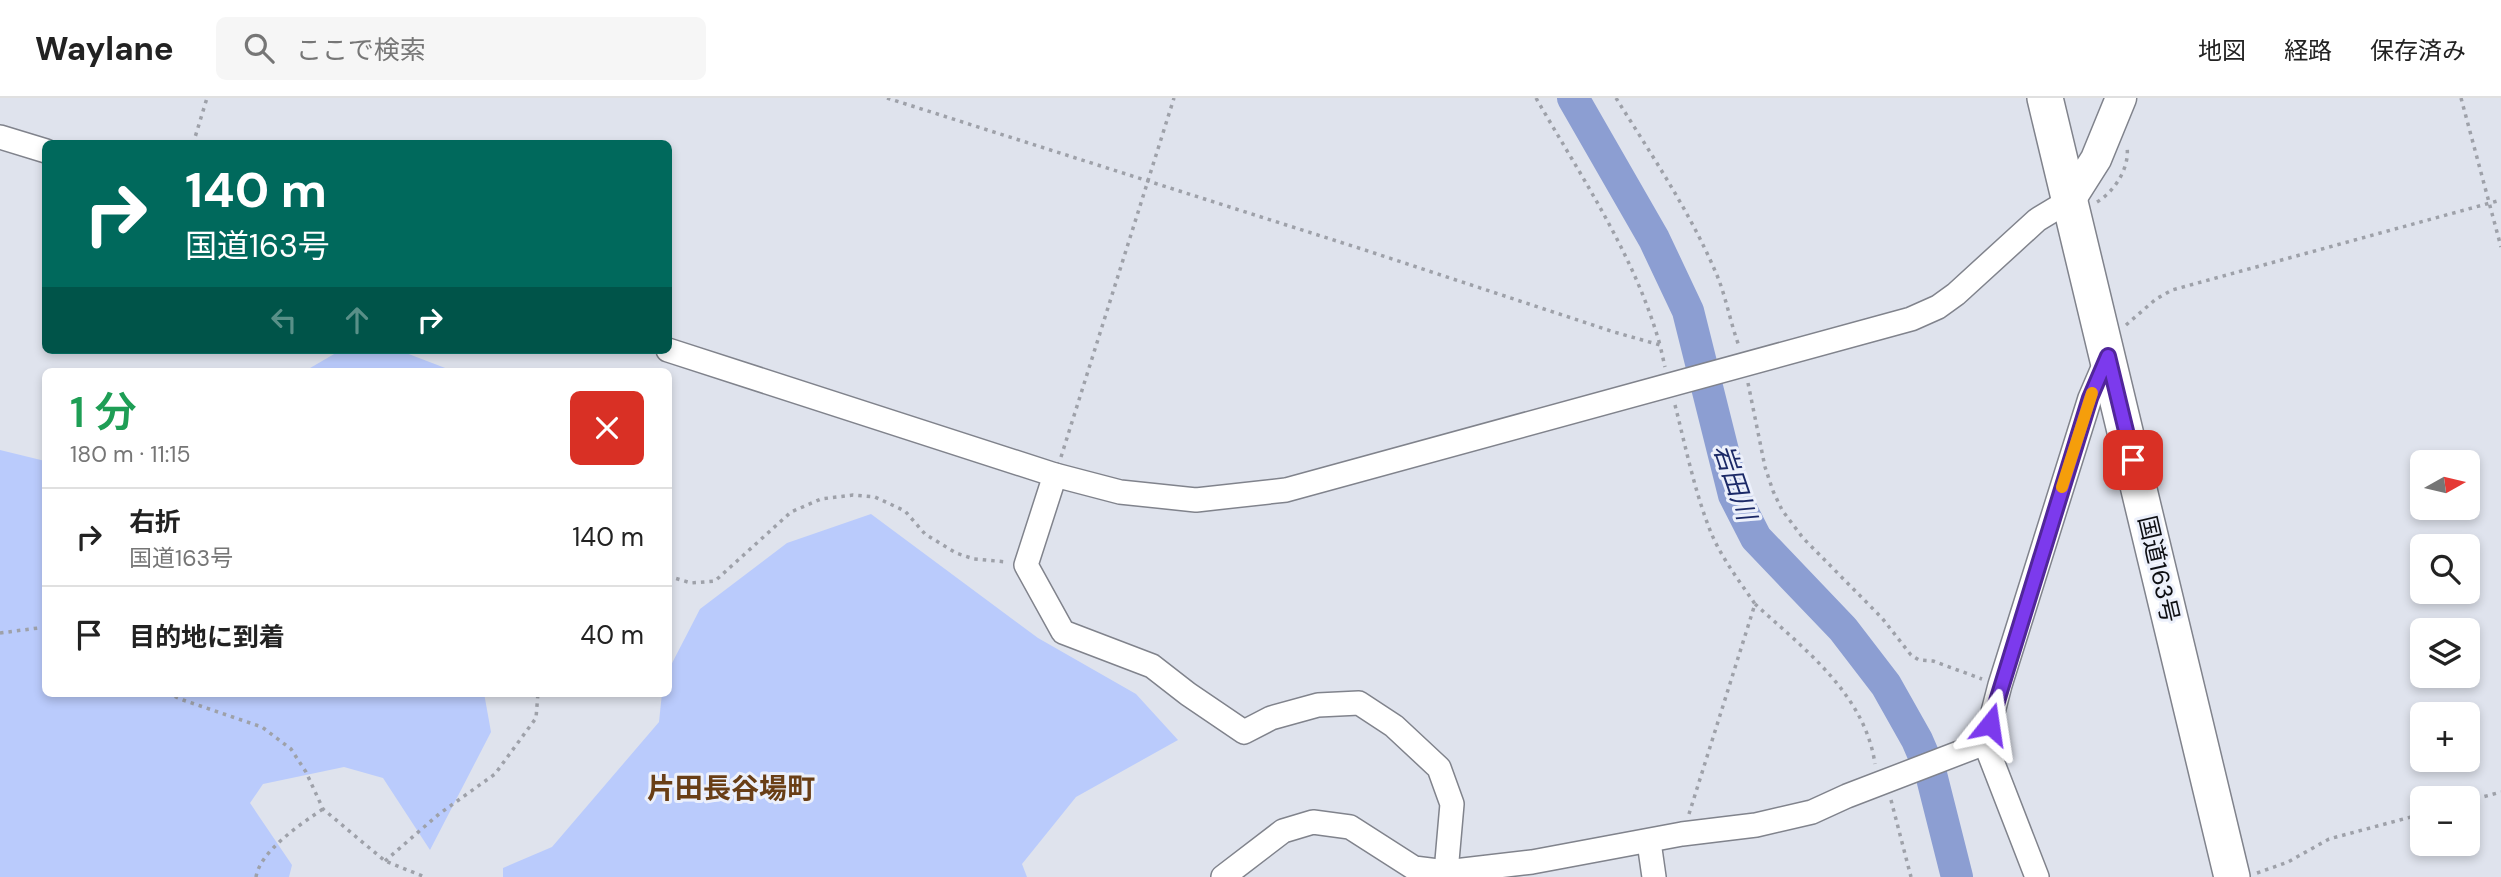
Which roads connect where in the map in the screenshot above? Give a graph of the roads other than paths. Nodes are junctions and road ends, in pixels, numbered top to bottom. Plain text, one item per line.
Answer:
1 (2045, 98) edge
2 (2121, 98) edge
3 (0, 137) edge
4 (42, 150) edge
5 (2070, 200) junction
6 (2106, 348) junction
7 (672, 351) edge
8 (1055, 475) junction
9 (1985, 743) junction
10 (1649, 842) junction
11 (1534, 869) edge
12 (1446, 872) junction
13 (1223, 877) edge
14 (1654, 877) edge
15 (2037, 877) edge
16 (2232, 877) edge

1 - 5 highway, 国道163号
2 - 5 main road
3 - 4 street
5 - 6 highway, 国道163号
5 - 8 street
6 - 9 street
6 - 16 highway, 国道163号
7 - 8 street
8 - 12 street
9 - 10 street
9 - 15 street
10 - 11 street
10 - 14 street
11 - 12 street
12 - 13 street

